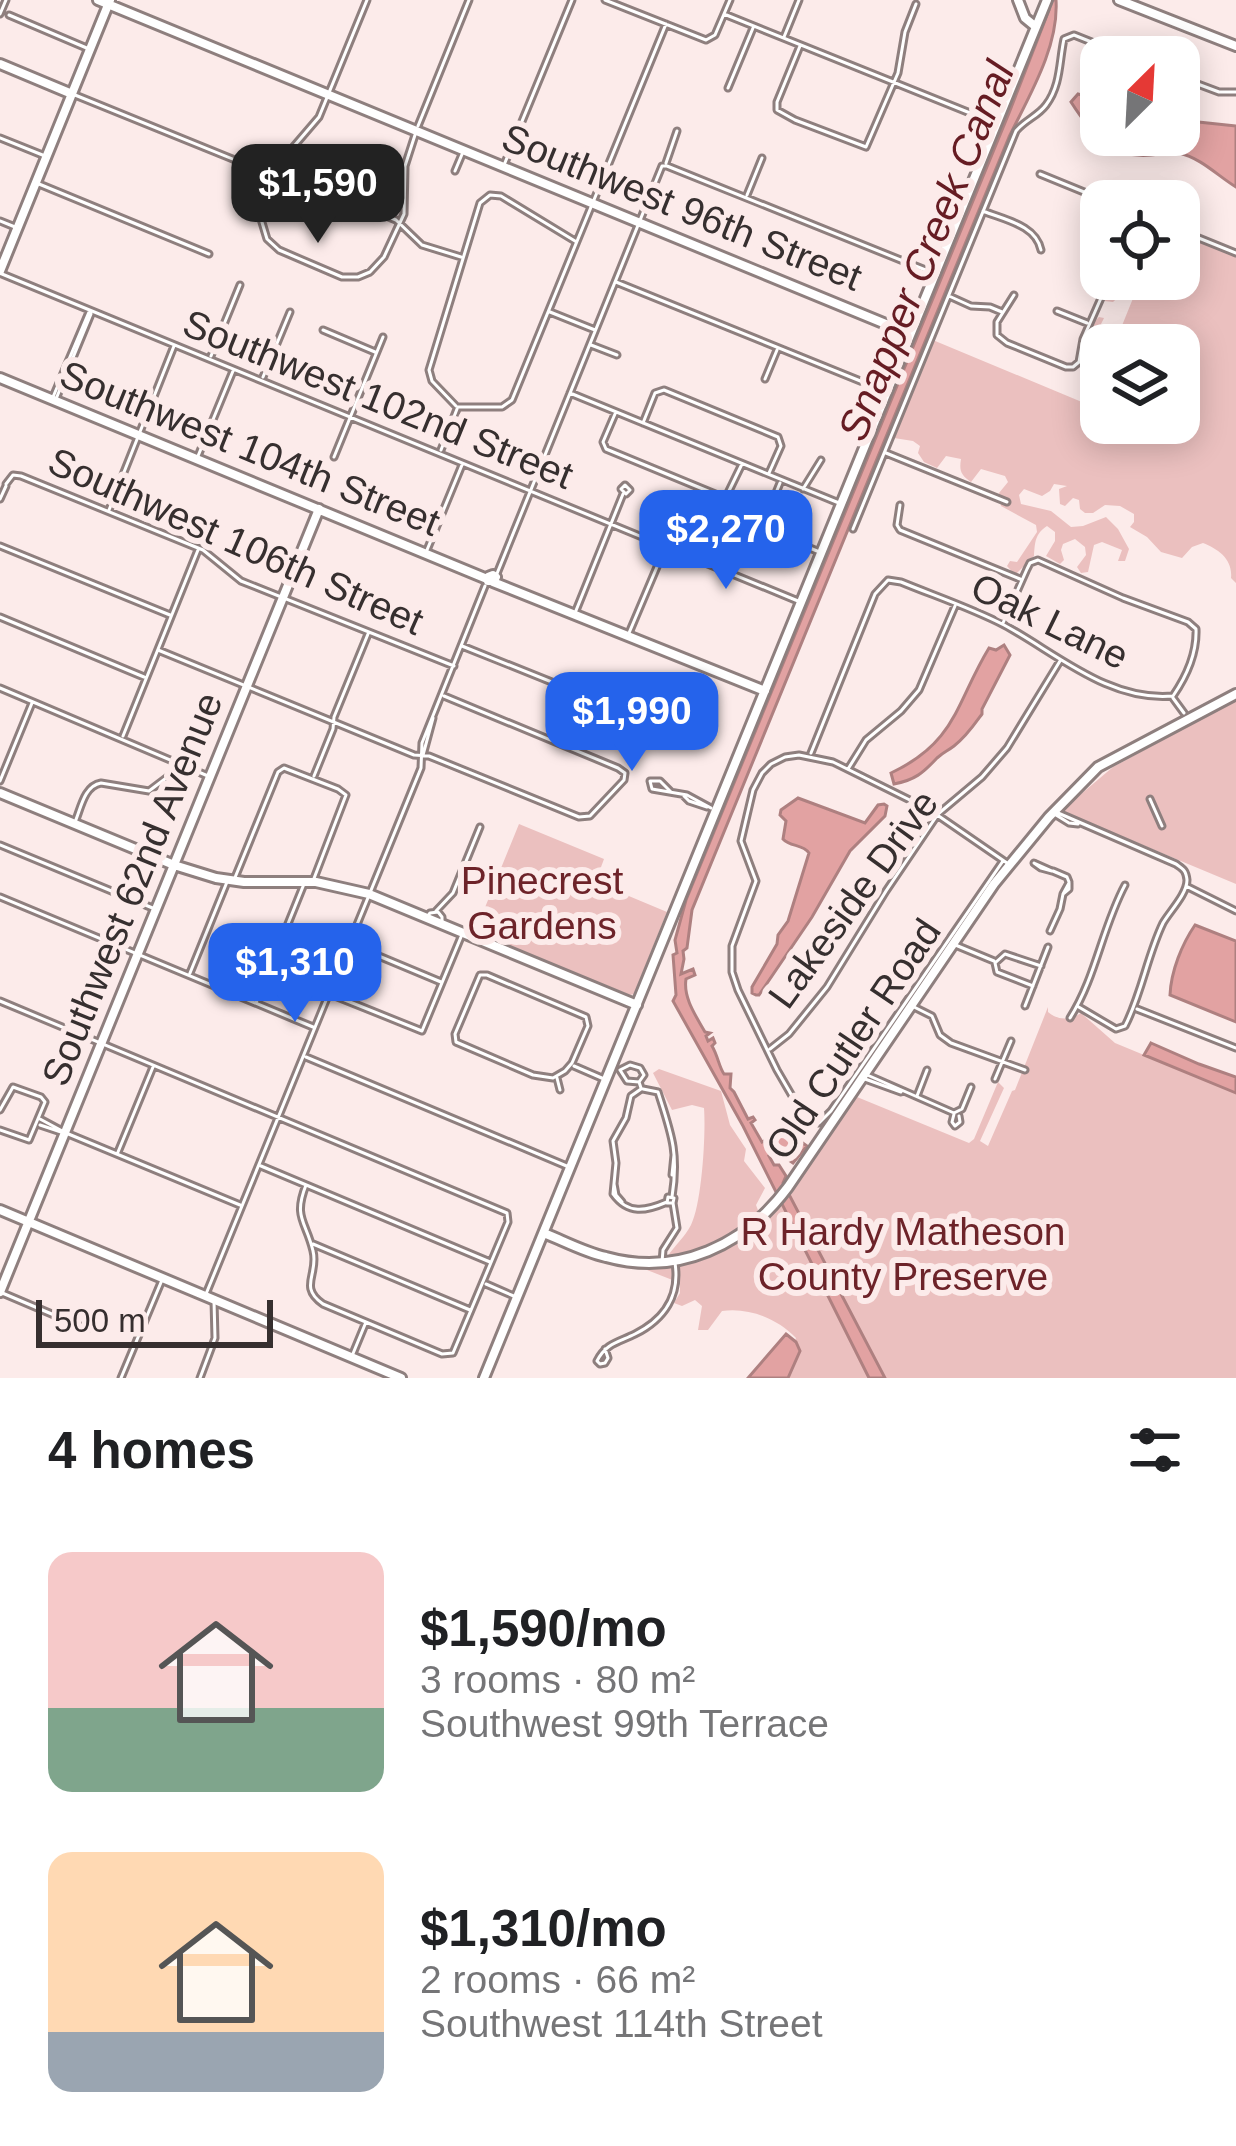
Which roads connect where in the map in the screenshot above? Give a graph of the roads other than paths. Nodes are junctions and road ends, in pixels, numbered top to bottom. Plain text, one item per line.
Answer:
1 (6, 0) edge
2 (98, 0) edge
3 (367, 0) edge
4 (469, 0) edge
5 (572, 0) edge
6 (605, 0) edge
7 (730, 0) edge
8 (800, 0) edge
9 (1018, 0) edge
10 (1119, 0) edge
11 (110, 2) edge
12 (1046, 2) edge
13 (916, 4) dead end
14 (0, 14) edge
15 (724, 14) junction
16 (9, 15) dead end
17 (666, 25) junction
18 (753, 26) junction
19 (1036, 27) junction
20 (1080, 37) edge
21 (784, 39) junction
22 (1235, 44) edge
23 (800, 46) junction
24 (90, 49) junction
25 (0, 64) edge
26 (894, 83) junction
27 (1200, 85) edge
28 (728, 88) dead end
29 (1236, 92) edge
30 (72, 94) junction
31 (328, 94) junction
32 (996, 124) junction
33 (417, 130) junction
34 (677, 131) dead end
35 (0, 138) edge
36 (464, 150) junction
37 (46, 157) junction
38 (762, 158) dead end
39 (665, 165) junction
40 (504, 166) junction
41 (455, 171) dead end
42 (275, 174) junction
43 (1040, 174) dead end
44 (36, 183) junction
45 (1080, 190) edge
46 (746, 198) junction
47 (592, 202) junction
48 (983, 211) junction
49 (0, 221) edge
50 (639, 222) junction
51 (400, 224) junction
52 (17, 228) junction
53 (1200, 238) edge
54 (576, 242) junction
55 (1041, 250) dead end
56 (1236, 253) edge
57 (209, 254) dead end
58 (462, 257) junction
59 (0, 272) edge
60 (935, 273) junction
61 (614, 282) junction
62 (240, 286) dead end
63 (1014, 295) dead end
64 (948, 296) junction
65 (1099, 300) edge
66 (91, 310) junction
67 (1057, 310) dead end
68 (548, 311) junction
69 (290, 312) dead end
70 (1004, 313) junction
71 (1089, 324) joint
72 (323, 330) dead end
73 (595, 330) junction
74 (910, 334) junction
75 (383, 337) dead end
76 (590, 344) junction
77 (175, 345) junction
78 (778, 348) junction
79 (376, 352) junction
80 (617, 355) dead end
81 (209, 359) junction
82 (1080, 360) edge
83 (234, 369) junction
84 (0, 378) edge
85 (261, 380) junction
86 (765, 380) dead end
87 (886, 392) junction
88 (569, 393) junction
89 (54, 400) junction
90 (458, 407) junction
91 (615, 412) junction
92 (350, 417) junction
93 (643, 423) junction
94 (139, 435) junction
95 (884, 452) junction
96 (439, 454) junction
97 (334, 457) dead end
98 (197, 459) junction
99 (821, 460) dead end
100 (462, 463) junction
101 (742, 464) junction
102 (769, 475) junction
103 (782, 480) junction
104 (3, 483) edge
105 (529, 490) junction
106 (805, 490) junction
107 (623, 494) dead end
108 (0, 499) edge
109 (1006, 502) dead end
110 (841, 504) junction
111 (900, 505) dead end
112 (319, 509) junction
113 (108, 512) junction
114 (796, 521) dead end
115 (610, 524) junction
116 (853, 529) dead end
117 (792, 540) junction
118 (0, 546) edge
119 (666, 546) junction
120 (199, 549) junction
121 (426, 553) junction
122 (821, 553) junction
123 (779, 558) dead end
124 (749, 559) dead end
125 (492, 579) junction
126 (1022, 580) junction
127 (283, 598) junction
128 (801, 602) junction
129 (956, 604) junction
130 (574, 613) junction
131 (171, 616) junction
132 (0, 617) edge
133 (1003, 625) junction
134 (368, 632) junction
135 (628, 635) junction
136 (462, 645) junction
137 (158, 650) junction
138 (1061, 659) junction
139 (454, 666) junction
140 (146, 678) junction
141 (247, 686) junction
142 (0, 688) edge
143 (765, 691) junction
144 (1236, 694) edge
145 (442, 695) junction
146 (1172, 696) junction
147 (594, 699) dead end
148 (32, 702) junction
149 (1184, 713) dead end
150 (334, 722) junction
151 (122, 739) junction
152 (422, 756) junction
153 (809, 756) junction
154 (183, 765) junction
155 (848, 769) junction
156 (210, 776) junction
157 (313, 778) junction
158 (0, 782) edge
159 (671, 792) dead end
160 (0, 793) edge
161 (1150, 799) dead end
162 (714, 809) junction
163 (1054, 812) junction
164 (938, 814) junction
165 (75, 824) junction
166 (1080, 824) junction
167 (480, 826) dead end
168 (1162, 826) dead end
169 (0, 845) edge
170 (1017, 853) junction
171 (1006, 862) junction
172 (174, 865) junction
173 (231, 881) junction
174 (309, 882) junction
175 (1125, 885) dead end
176 (1186, 886) junction
177 (369, 894) junction
178 (0, 897) edge
179 (156, 910) junction
180 (439, 910) junction
181 (1236, 911) edge
182 (426, 917) junction
183 (442, 924) junction
184 (1050, 931) dead end
185 (463, 933) junction
186 (349, 944) junction
187 (953, 944) junction
188 (1048, 947) dead end
189 (138, 954) junction
190 (996, 962) junction
191 (1041, 966) junction
192 (189, 975) junction
193 (443, 983) junction
194 (1033, 986) junction
195 (329, 993) junction
196 (0, 1001) edge
197 (256, 1004) junction
198 (637, 1005) junction
199 (910, 1006) junction
200 (1024, 1006) dead end
201 (1077, 1006) junction
202 (1134, 1008) junction
203 (1070, 1018) dead end
204 (315, 1028) junction
205 (1010, 1041) dead end
206 (102, 1043) junction
207 (1236, 1048) edge
208 (768, 1050) junction
209 (304, 1056) junction
210 (1003, 1061) junction
211 (154, 1065) junction
212 (572, 1065) junction
213 (616, 1068) junction
214 (927, 1070) dead end
215 (1025, 1070) dead end
216 (864, 1076) junction
217 (556, 1077) junction
218 (605, 1079) junction
219 (995, 1079) dead end
220 (639, 1082) junction
221 (970, 1087) dead end
222 (641, 1089) junction
223 (560, 1090) dead end
224 (916, 1098) junction
225 (0, 1107) edge
226 (279, 1117) junction
227 (39, 1121) junction
228 (0, 1130) edge
229 (66, 1132) junction
230 (117, 1155) junction
231 (259, 1165) junction
232 (571, 1167) junction
233 (306, 1185) junction
234 (670, 1201) junction
235 (242, 1206) junction
236 (0, 1210) edge
237 (29, 1222) junction
238 (544, 1233) junction
239 (310, 1244) junction
240 (675, 1261) junction
241 (492, 1262) junction
242 (662, 1263) junction
243 (163, 1278) junction
244 (483, 1283) junction
245 (0, 1292) edge
246 (210, 1298) junction
247 (518, 1298) junction
248 (472, 1310) junction
249 (366, 1322) junction
250 (87, 1329) dead end
251 (605, 1349) dead end
252 (352, 1357) junction
253 (121, 1378) edge
254 (200, 1378) edge
255 (401, 1378) edge
256 (484, 1378) edge

1 - 14 street
2 - 11 main road, Southwest 96th Street
3 - 31 street
4 - 33 street
5 - 40 street
6 - 17 street
7 - 15 street
8 - 21 street
9 - 19 main road
10 - 22 main road
11 - 24 main road
11 - 31 main road, Southwest 96th Street
12 - 19 main road
13 - 26 street
15 - 17 street
15 - 18 street
16 - 24 street
17 - 47 street
18 - 21 street
18 - 28 street
19 - 32 main road
20 - 48 street
21 - 23 street
23 - 26 street
23 - 26 street
24 - 30 main road
25 - 30 main road
26 - 32 street
27 - 29 street
30 - 37 main road
30 - 42 street
31 - 33 main road, Southwest 96th Street
31 - 42 street
32 - 60 main road
33 - 36 main road, Southwest 96th Street
33 - 51 street
34 - 39 street
35 - 37 street
36 - 40 main road, Southwest 96th Street
36 - 41 street
37 - 44 main road
38 - 46 street
39 - 46 street
39 - 50 street
40 - 47 main road, Southwest 96th Street
42 - 51 street
42 - 51 street
43 - 45 street
44 - 52 main road
44 - 57 street
46 - 60 street
47 - 50 main road, Southwest 96th Street
47 - 54 street
48 - 55 street
48 - 64 street
49 - 52 street
50 - 61 street
50 - 74 main road, Southwest 96th Street
51 - 58 street
52 - 59 main road
53 - 56 street
54 - 58 street
54 - 68 street
58 - 90 street
59 - 66 street, Southwest 102nd Street
60 - 74 main road
61 - 73 street
61 - 78 street
62 - 81 street
63 - 70 street
64 - 70 street
64 - 95 street
65 - 71 street
66 - 77 street, Southwest 102nd Street
66 - 89 street
67 - 71 street
68 - 73 street
68 - 90 street
69 - 85 street
70 - 82 street
72 - 79 street
73 - 76 street
74 - 87 main road
75 - 79 street
76 - 80 street
76 - 88 street
77 - 81 street, Southwest 102nd Street
77 - 94 street
78 - 86 street
78 - 87 street
79 - 92 street
81 - 83 street, Southwest 102nd Street
83 - 85 street, Southwest 102nd Street
83 - 98 street
84 - 89 main road, Southwest 104th Street
85 - 92 street, Southwest 102nd Street
87 - 110 main road
88 - 91 street
88 - 105 street
89 - 94 main road, Southwest 104th Street
90 - 96 street
91 - 93 street
91 - 101 street
92 - 96 street, Southwest 102nd Street
92 - 97 street
93 - 101 street
93 - 102 street
94 - 98 main road, Southwest 104th Street
94 - 113 street
95 - 109 street
95 - 116 street
96 - 100 street, Southwest 102nd Street
98 - 112 main road, Southwest 104th Street
99 - 106 street
100 - 105 street, Southwest 102nd Street
100 - 121 street
101 - 102 street
102 - 103 street
103 - 106 street
103 - 124 street
104 - 108 street
104 - 113 street, Southwest 106th Street
105 - 115 street, Southwest 102nd Street
105 - 125 street
106 - 110 street
107 - 115 street
110 - 122 main road
111 - 126 street
112 - 121 main road, Southwest 104th Street
112 - 127 main road, Southwest 62nd Avenue
113 - 120 street, Southwest 106th Street
114 - 117 street
115 - 119 street, Southwest 102nd Street
115 - 130 street
117 - 122 street
117 - 123 street
118 - 131 street
119 - 128 street, Southwest 102nd Street
119 - 135 street
120 - 127 street, Southwest 106th Street
120 - 131 street
121 - 125 main road, Southwest 104th Street
122 - 128 main road
125 - 130 main road, Southwest 104th Street
125 - 136 street
126 - 133 street
126 - 146 street
127 - 134 street, Southwest 106th Street
127 - 141 main road, Southwest 62nd Avenue
128 - 143 main road
129 - 133 street, Oak Lane
129 - 153 street, Oak Lane
129 - 155 street
130 - 135 main road, Southwest 104th Street
131 - 137 street
132 - 140 street
133 - 138 street, Oak Lane
134 - 139 street, Southwest 106th Street
134 - 150 street
135 - 143 main road, Southwest 104th Street
136 - 139 street
136 - 147 street
137 - 140 street
137 - 141 street
138 - 146 street, Oak Lane
138 - 164 street, Lakeside Drive
139 - 145 street
140 - 151 street
141 - 150 street
141 - 156 main road, Southwest 62nd Avenue
142 - 148 street
143 - 162 main road
144 - 163 main road, Old Cutler Road
145 - 152 street
145 - 152 street
146 - 149 street, Oak Lane
148 - 151 street
148 - 158 street
150 - 152 street
150 - 157 street
151 - 154 street
152 - 177 street
153 - 155 street
153 - 208 street
154 - 156 street
154 - 165 street
155 - 164 street
156 - 172 main road, Southwest 62nd Avenue
157 - 173 street
157 - 174 street
159 - 162 street
160 - 165 main road
161 - 168 street
162 - 198 main road
163 - 166 street
163 - 166 street
163 - 170 main road, Old Cutler Road
164 - 171 street
164 - 208 street, Lakeside Drive
165 - 172 main road
166 - 176 street
167 - 180 street
169 - 179 street
170 - 171 main road, Old Cutler Road
170 - 184 street
171 - 187 main road, Old Cutler Road
171 - 208 street, Old Cutler Road
172 - 173 main road
172 - 179 main road, Southwest 62nd Avenue
173 - 174 main road
173 - 192 street
174 - 177 main road
174 - 197 street
175 - 201 street
176 - 181 street
176 - 202 street
177 - 182 main road
177 - 186 street
178 - 189 street
179 - 189 main road, Southwest 62nd Avenue
180 - 182 street
180 - 183 street
182 - 183 main road
183 - 185 main road
185 - 193 street
185 - 198 main road
186 - 193 street
186 - 195 street
187 - 190 street
187 - 199 main road, Old Cutler Road
188 - 191 street
189 - 192 street
189 - 206 main road, Southwest 62nd Avenue
190 - 191 street
190 - 194 street
191 - 194 street
192 - 197 street
193 - 195 street
194 - 200 street
195 - 204 street
196 - 206 street
197 - 204 street
198 - 213 main road
199 - 210 street
199 - 216 main road, Old Cutler Road
201 - 202 street
201 - 203 street
202 - 207 street
204 - 209 street
205 - 210 street
206 - 211 street
206 - 229 main road, Southwest 62nd Avenue
209 - 226 street
209 - 232 street
210 - 215 street
210 - 219 street
211 - 226 street
211 - 230 street
212 - 217 street
212 - 217 street
212 - 218 street
213 - 218 main road
213 - 220 street
213 - 220 street
214 - 224 street
216 - 224 street
216 - 240 main road, Old Cutler Road
217 - 223 street
218 - 232 main road
220 - 222 street
221 - 224 street
222 - 234 street
222 - 234 street
225 - 227 street
226 - 231 street
226 - 241 street
227 - 228 street
227 - 229 street
229 - 230 street
229 - 237 main road, Southwest 62nd Avenue
230 - 235 street
231 - 233 street
231 - 235 street
232 - 238 main road
233 - 239 street
233 - 241 street
234 - 242 street
235 - 246 street
236 - 237 main road
237 - 243 main road
237 - 245 main road, Southwest 62nd Avenue
238 - 242 main road, Old Cutler Road
238 - 247 main road
239 - 248 street
239 - 249 street
240 - 242 main road, Old Cutler Road
240 - 251 street
241 - 244 street
243 - 246 main road
243 - 253 street
244 - 247 street
244 - 248 street
245 - 250 street
246 - 252 main road
246 - 254 street
247 - 256 main road
248 - 249 street
249 - 252 street
252 - 255 main road

